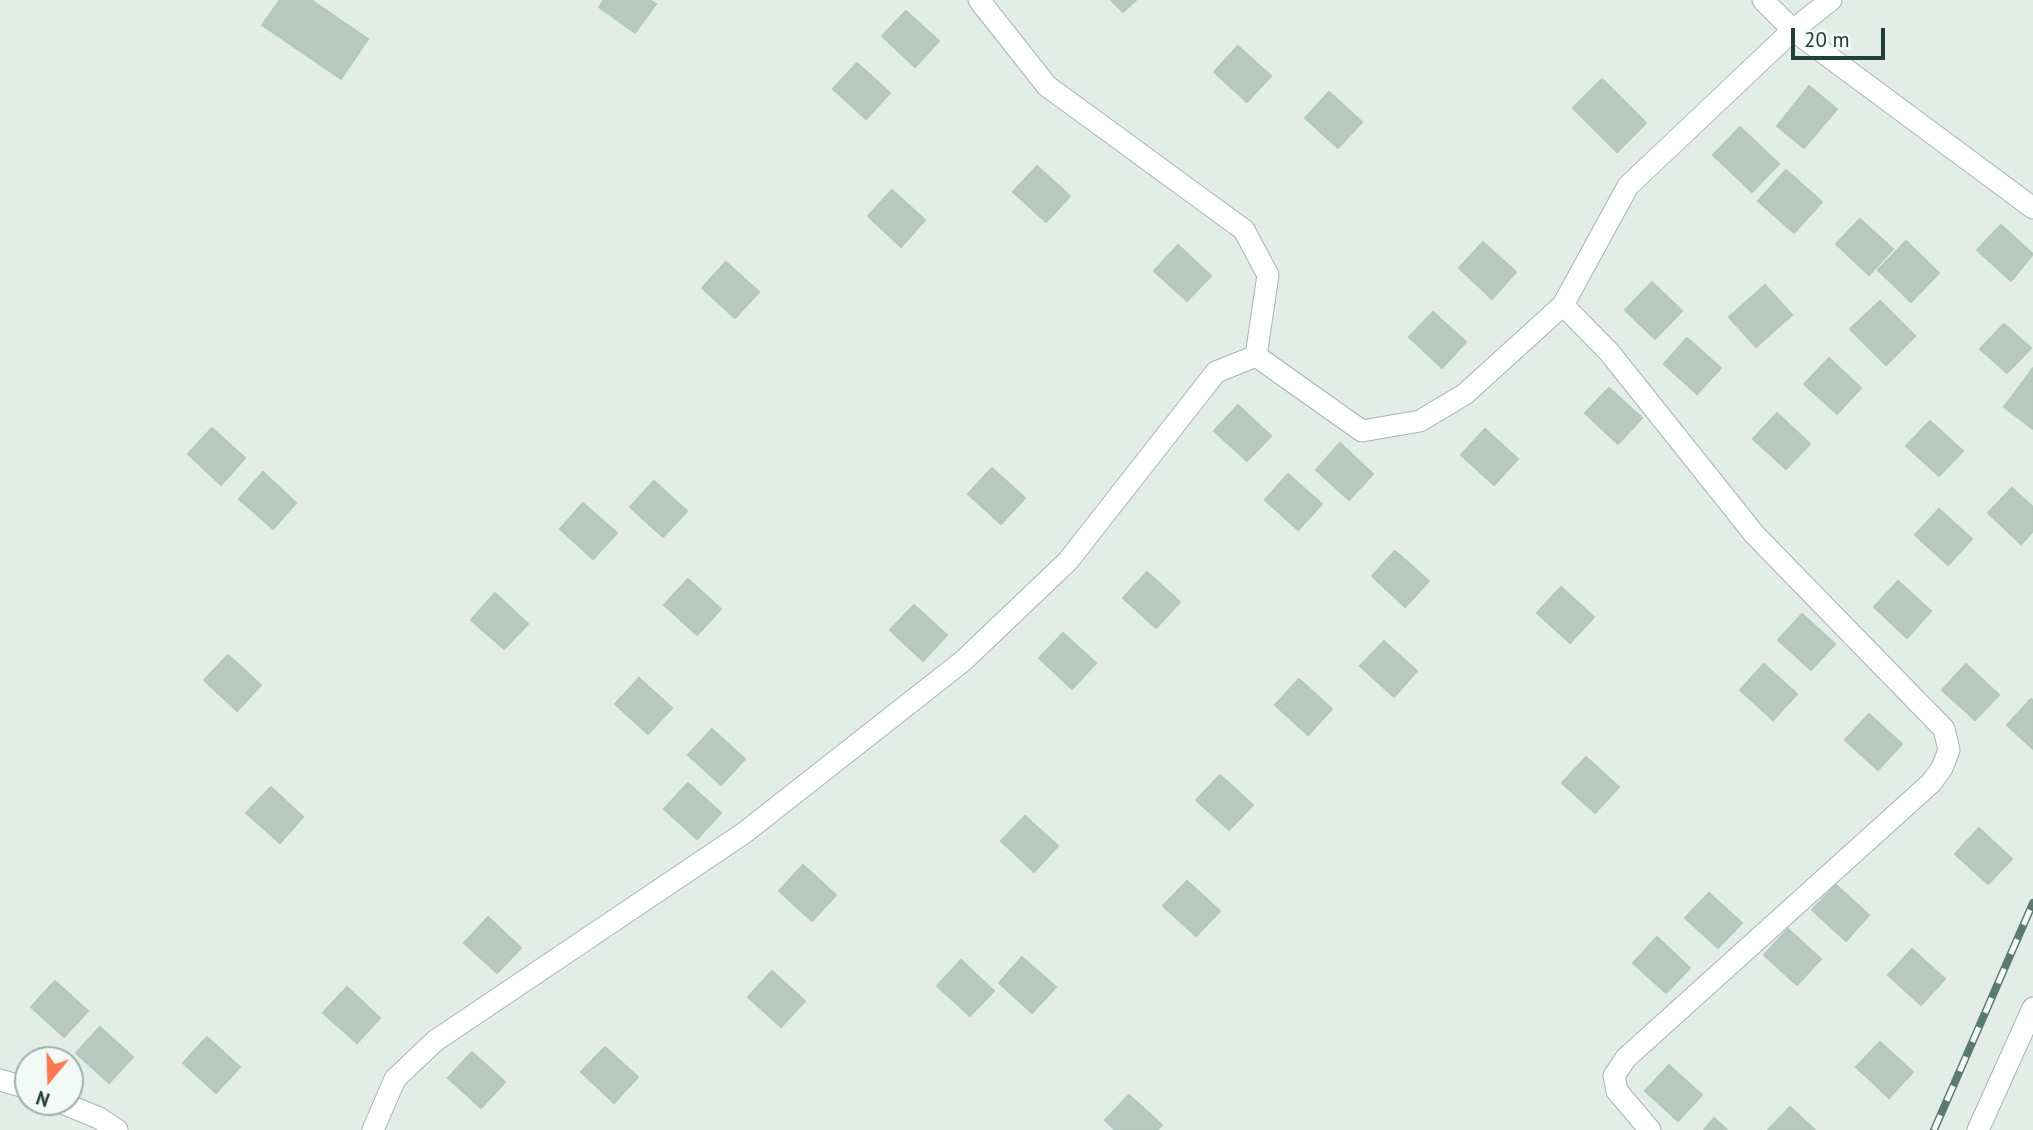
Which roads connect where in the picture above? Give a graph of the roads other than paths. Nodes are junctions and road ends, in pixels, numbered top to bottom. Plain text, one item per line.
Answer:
1 (979, 0) edge
2 (1763, 0) edge
3 (1831, 0) edge
4 (1793, 30) junction
5 (2033, 208) edge
6 (1563, 305) junction
7 (1256, 356) junction
8 (2033, 1008) edge
9 (84, 1112) edge
10 (117, 1130) edge
11 (373, 1130) edge
12 (1650, 1130) edge
13 (1978, 1130) edge

1 - 7 street
2 - 4 street
3 - 4 street
4 - 5 street
4 - 6 street
6 - 7 street
6 - 12 street
7 - 11 street
8 - 13 street
9 - 10 street

